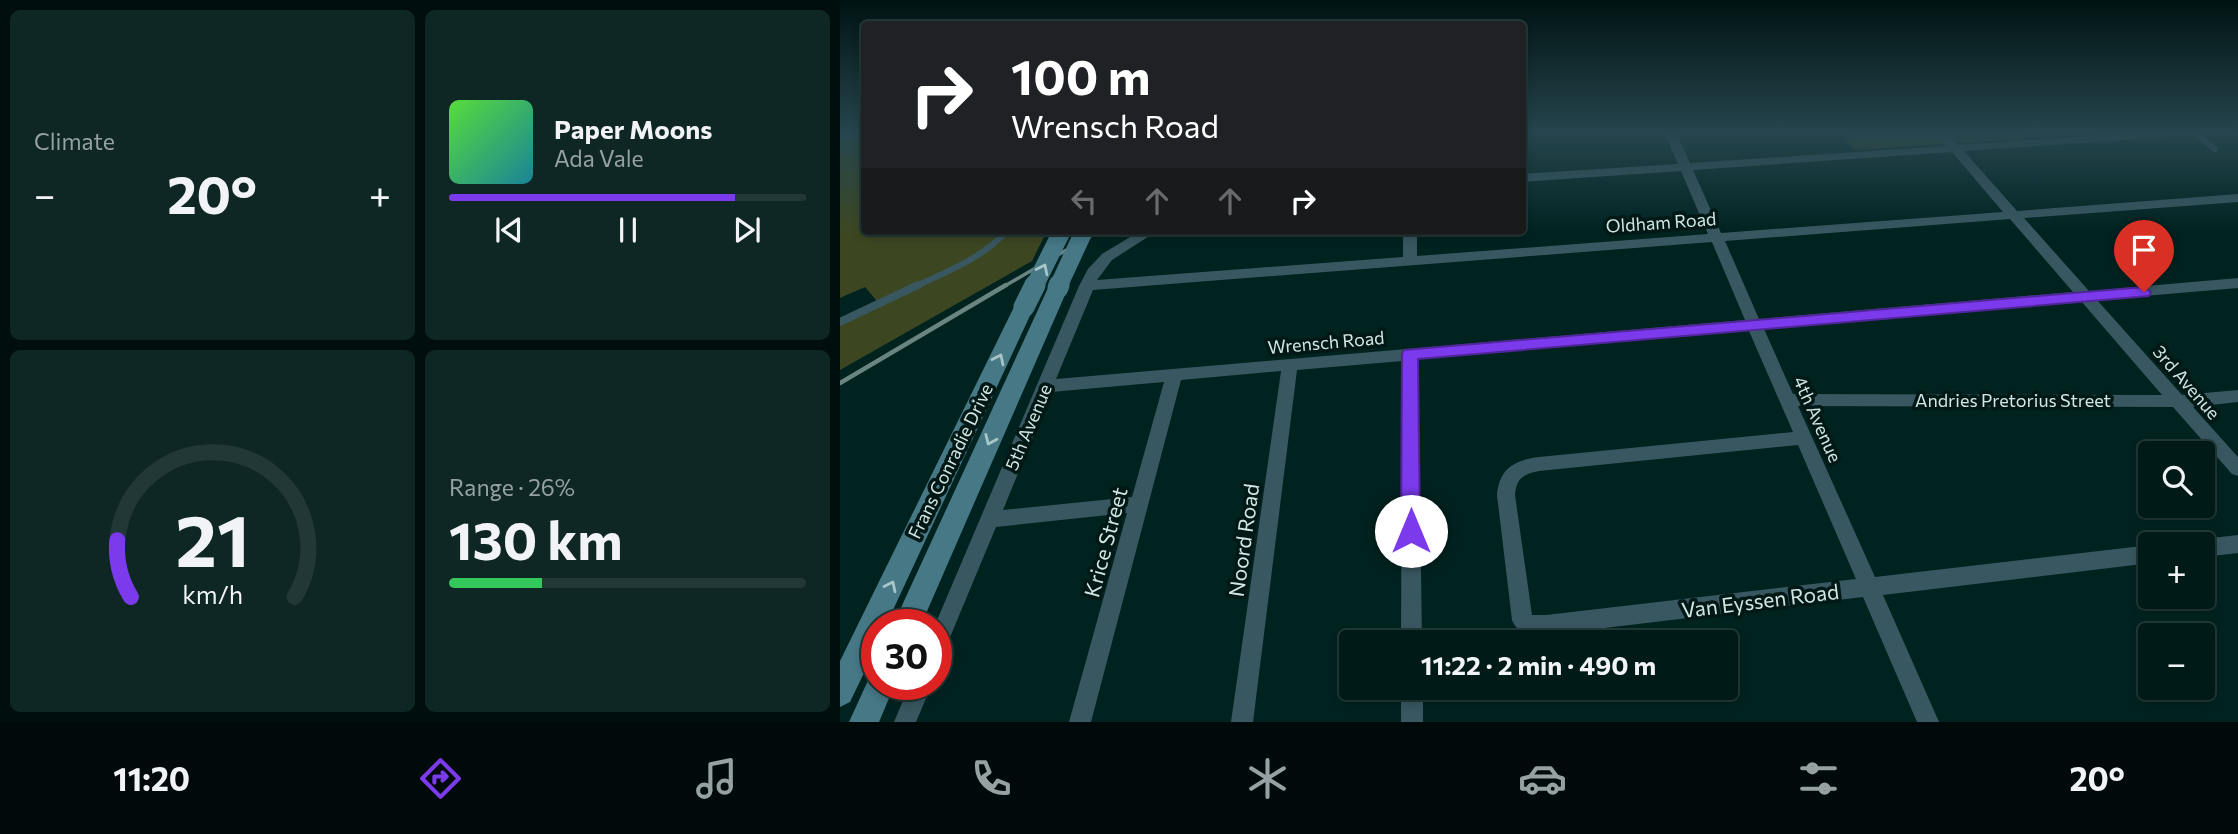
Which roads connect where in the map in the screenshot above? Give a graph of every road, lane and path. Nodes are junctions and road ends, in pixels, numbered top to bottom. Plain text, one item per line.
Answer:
1 (1705, 166) edge
2 (1969, 166) edge
3 (1685, 167) junction
4 (1526, 178) edge
5 (2238, 198) edge
6 (2013, 216) junction
7 (1003, 235) edge
8 (1060, 235) edge
9 (1082, 235) edge
10 (1144, 235) edge
11 (1410, 235) edge
12 (1716, 238) junction
13 (1410, 260) junction
14 (2238, 283) edge
15 (1087, 286) junction
16 (2086, 298) junction
17 (840, 323) edge
18 (1755, 325) junction
19 (1410, 354) junction
20 (1290, 365) junction
21 (1174, 375) junction
22 (1045, 386) junction
23 (2238, 396) edge
24 (1787, 400) junction
25 (2177, 401) junction
26 (1804, 438) junction
27 (2238, 469) edge
28 (1138, 504) junction
29 (990, 519) junction
30 (2238, 544) edge
31 (2215, 547) edge
32 (2138, 556) edge
33 (1869, 587) junction
34 (915, 609) edge
35 (952, 609) edge
36 (1412, 630) edge
37 (840, 692) edge
38 (874, 700) edge
39 (914, 700) edge
40 (1412, 700) edge
41 (864, 722) edge
42 (905, 722) edge
43 (1080, 722) edge
44 (1242, 722) edge
45 (1412, 722) edge
46 (1928, 722) edge

1 - 3 street
2 - 6 street, 3rd Avenue
3 - 4 street
3 - 12 street, 4th Avenue
5 - 6 street, Oldham Road
6 - 12 street, Oldham Road
6 - 16 street, 3rd Avenue
7 - 17 lane
37 -> 8 main road, Frans Conradie Drive, bridge
9 -> 34 main road, Frans Conradie Drive, bridge
10 - 15 street, 5th Avenue
11 - 13 street
12 - 13 street, Oldham Road
12 - 18 street, 4th Avenue
13 - 15 street, Oldham Road
14 - 16 street, Wrensch Road
15 - 22 street, 5th Avenue
16 - 18 street, Wrensch Road
16 - 25 street, 3rd Avenue
18 - 19 street, Wrensch Road
18 - 24 street, 4th Avenue
19 - 20 street, Wrensch Road
19 - 36 street
20 - 21 street, Wrensch Road
20 - 44 street, Noord Road
21 - 22 street, Wrensch Road
21 - 28 street, Krice Street
22 - 29 street, 5th Avenue
23 - 25 street, Andries Pretorius Street
24 - 25 street, Andries Pretorius Street
24 - 26 street, 4th Avenue
25 - 27 street, 3rd Avenue
26 - 33 street, 4th Avenue
26 - 33 street, Van Eyssen Road
28 - 29 street
28 - 43 street, Krice Street
29 - 35 street, 5th Avenue
30 - 31 street
32 - 33 street, Van Eyssen Road
33 - 46 street, 4th Avenue
38 - 41 main road
39 - 42 street
40 - 45 street

